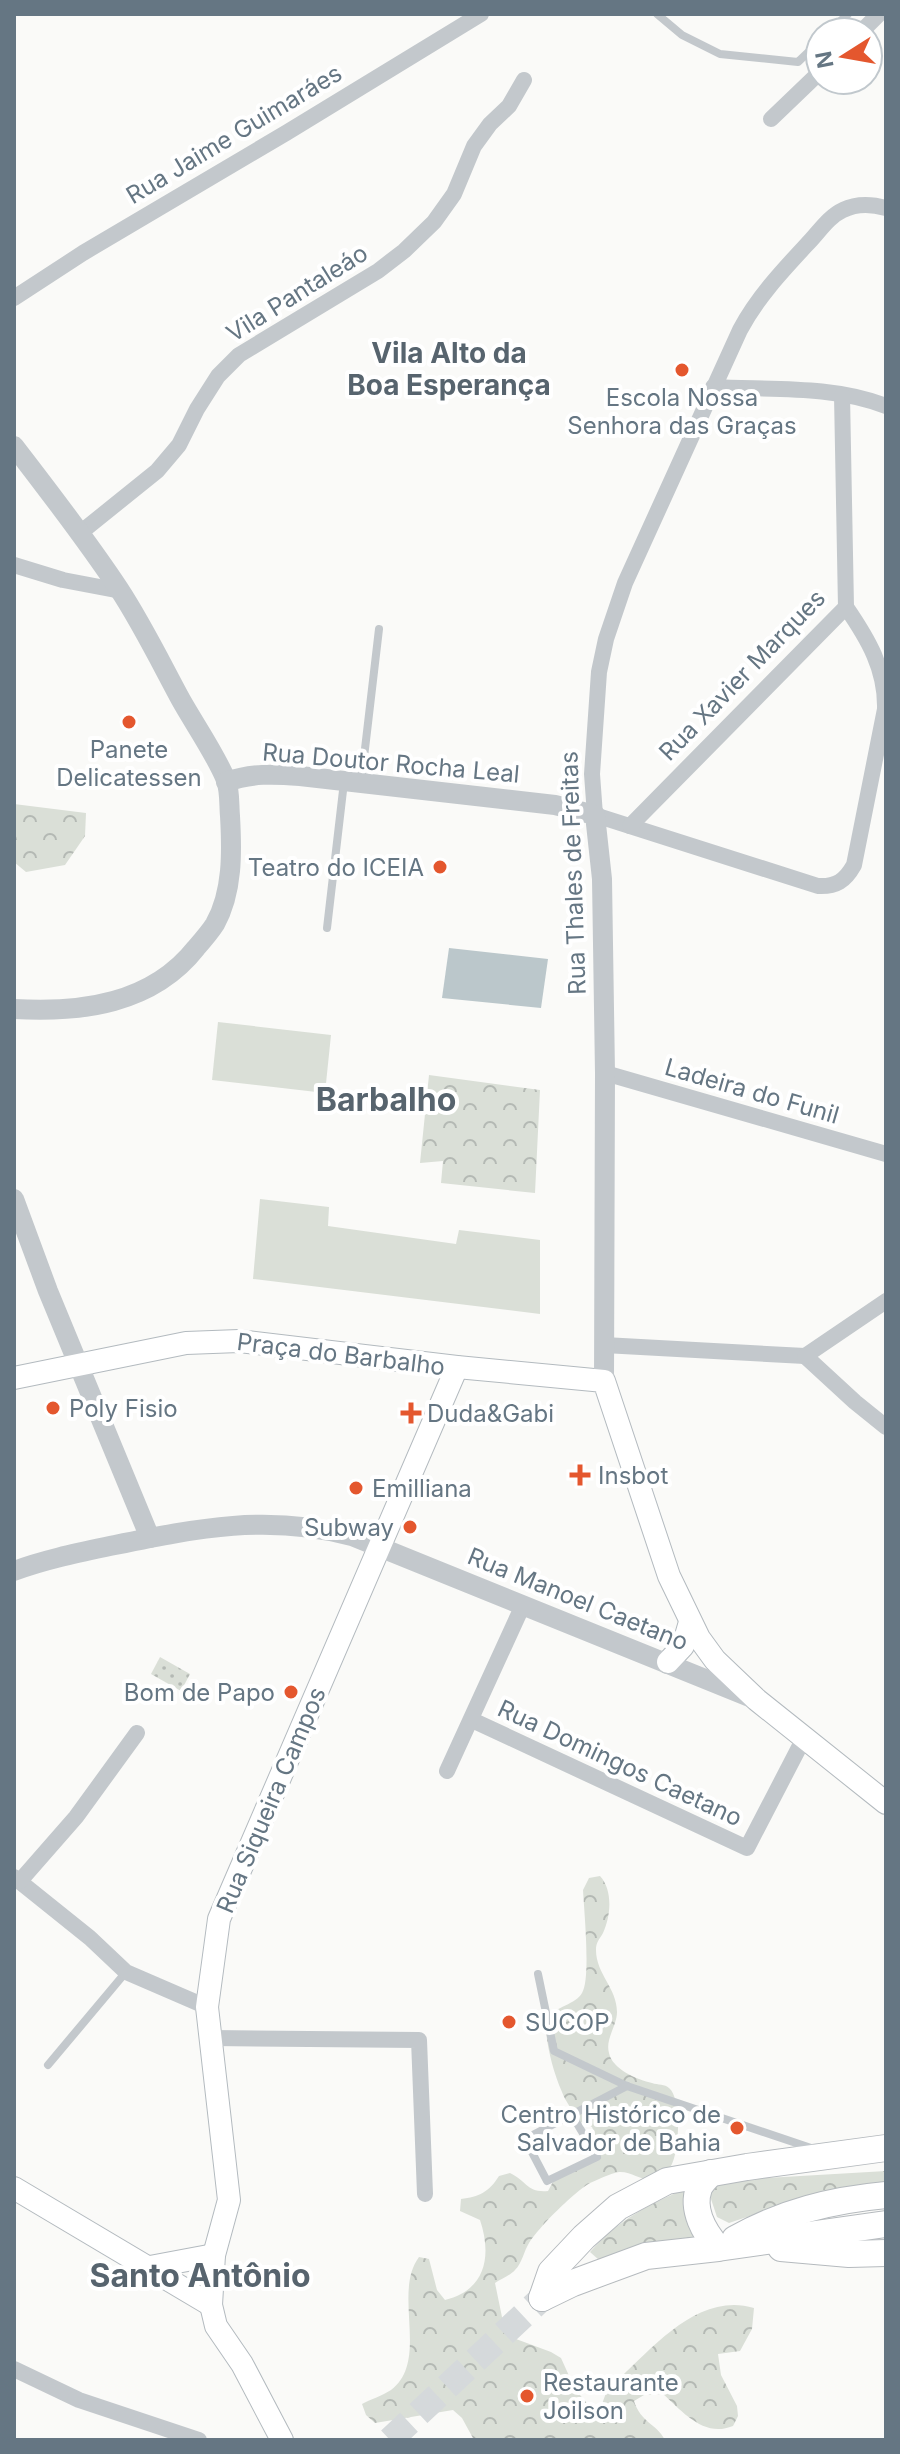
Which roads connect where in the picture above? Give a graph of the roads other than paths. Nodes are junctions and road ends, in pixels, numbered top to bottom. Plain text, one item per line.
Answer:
1 (481, 14) edge
2 (657, 14) edge
3 (804, 56) edge
4 (524, 80) dead end
5 (804, 87) edge
6 (771, 119) dead end
7 (886, 208) edge
8 (14, 298) edge
9 (713, 387) junction
10 (842, 395) junction
11 (886, 406) edge
12 (14, 446) edge
13 (80, 533) junction
14 (14, 565) edge
15 (121, 591) junction
16 (846, 607) junction
17 (379, 629) dead end
18 (226, 782) junction
19 (352, 783) junction
20 (595, 815) junction
21 (630, 826) junction
22 (327, 928) dead end
23 (14, 1009) edge
24 (605, 1073) junction
25 (886, 1154) edge
26 (14, 1199) edge
27 (886, 1301) edge
28 (604, 1345) junction
29 (805, 1356) junction
30 (80, 1366) junction
31 (457, 1367) junction
32 (14, 1378) edge
33 (604, 1381) junction
34 (886, 1427) edge
35 (150, 1538) junction
36 (380, 1549) junction
37 (14, 1571) edge
38 (523, 1605) junction
39 (690, 1622) junction
40 (668, 1662) junction
41 (757, 1700) junction
42 (472, 1720) junction
43 (137, 1733) dead end
44 (804, 1738) junction
45 (447, 1771) dead end
46 (886, 1803) edge
47 (17, 1879) edge
48 (126, 1972) junction
49 (538, 1974) dead end
50 (207, 2007) junction
51 (212, 2038) junction
52 (48, 2065) dead end
53 (627, 2086) junction
54 (572, 2115) junction
55 (886, 2148) edge
56 (830, 2155) junction
57 (711, 2173) junction
58 (14, 2188) edge
59 (425, 2194) dead end
60 (886, 2195) edge
61 (886, 2224) edge
62 (730, 2246) junction
63 (886, 2253) edge
64 (214, 2255) junction
65 (150, 2267) junction
66 (211, 2305) junction
67 (14, 2369) edge
68 (199, 2440) edge
69 (282, 2440) edge

1 - 8 street, Rua Jaime Guimaráes
2 - 3 lane
4 - 13 street, Vila Pantaleáo
5 - 6 street
7 - 9 street, Rua Thales de Freitas
9 - 10 street
9 - 20 street, Rua Thales de Freitas
10 - 11 street
10 - 16 street, Rua Xavier Marques
12 - 13 street
13 - 15 street
14 - 15 street
15 - 18 street
16 - 21 street, Rua Xavier Marques
16 - 21 street, Rua Doutor Rocha Leal
17 - 19 lane
18 - 19 street, Rua Doutor Rocha Leal
18 - 23 street
19 - 20 street, Rua Doutor Rocha Leal
19 - 22 lane
20 - 21 street, Rua Doutor Rocha Leal
20 - 24 street, Rua Thales de Freitas
24 - 25 street, Ladeira do Funil
24 - 28 street, Rua Thales de Freitas
26 - 30 street
27 - 29 street
28 - 29 street
28 - 33 street, Rua Thales de Freitas
29 - 34 street
30 - 31 main road, Praça do Barbalho
30 - 32 main road, Praça do Barbalho
30 - 35 street
31 - 33 main road, Praça do Barbalho
31 - 36 main road, Rua Siqueira Campos
33 - 39 main road
35 - 36 street, Rua Manoel Caetano
35 - 37 street, Rua Manoel Caetano
36 - 38 street, Rua Manoel Caetano
36 - 50 main road, Rua Siqueira Campos
38 - 40 street, Rua Manoel Caetano
38 - 42 street
39 - 40 main road
39 - 41 main road
40 - 41 street, Rua Manoel Caetano
41 - 44 main road
42 - 44 street, Rua Domingos Caetano
42 - 45 street
43 - 47 street
44 - 46 main road
47 - 48 street
48 - 50 street
48 - 52 lane
49 - 53 lane
50 - 51 main road, Rua Siqueira Campos
51 - 59 street
51 - 64 main road, Rua Siqueira Campos
53 - 54 lane
53 - 56 lane
54 - 54 lane
55 - 56 main road
56 - 57 main road
57 - 62 main road
57 - 62 main road
58 - 65 main road
60 - 62 main road
61 - 62 main road
62 - 63 main road
64 - 65 main road
64 - 66 main road, Rua Siqueira Campos
65 - 66 main road
66 - 69 main road
67 - 68 street

